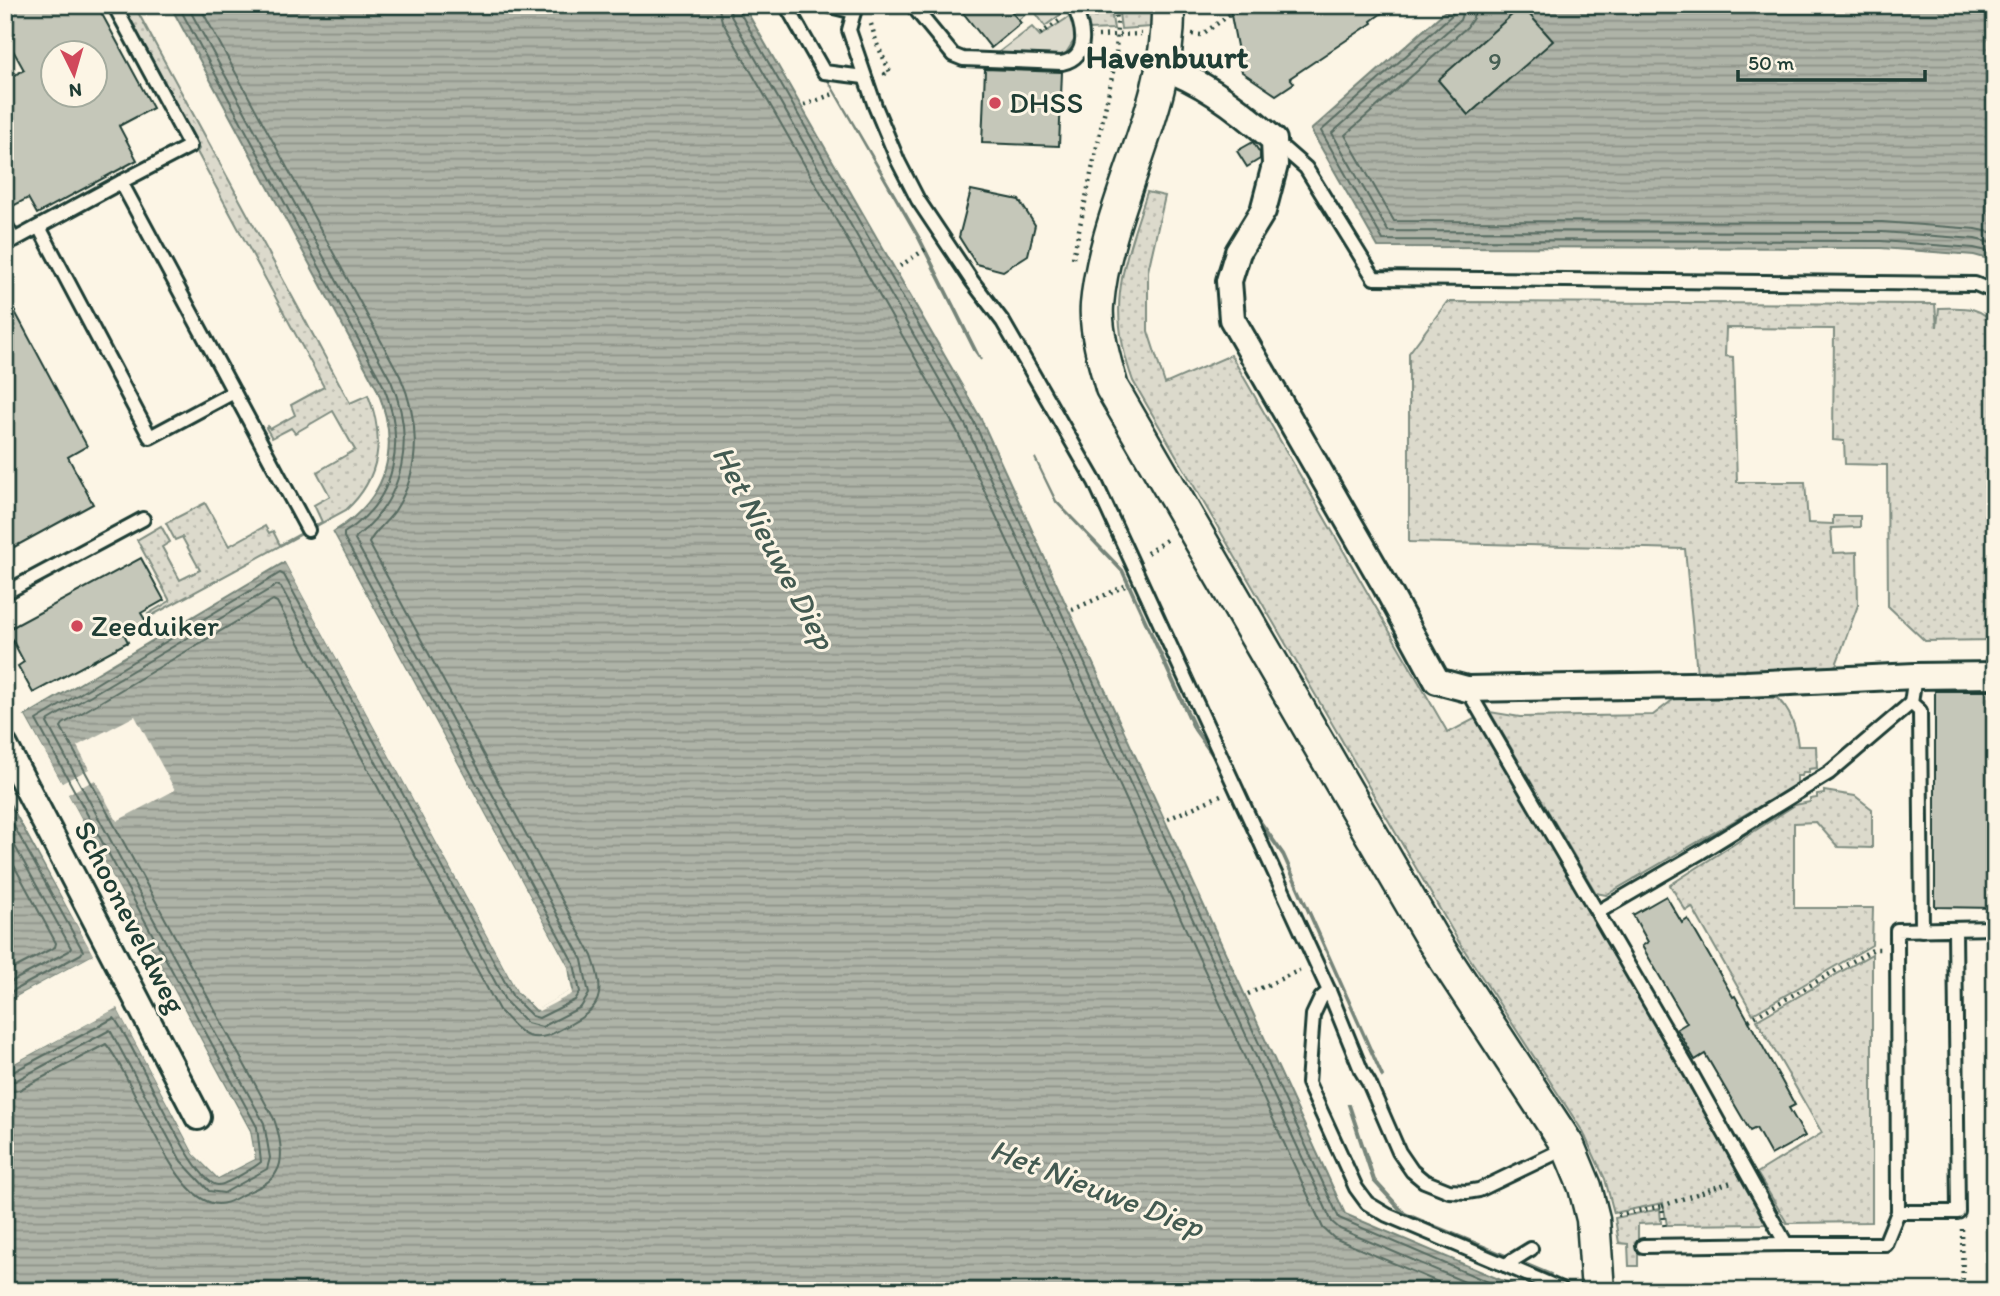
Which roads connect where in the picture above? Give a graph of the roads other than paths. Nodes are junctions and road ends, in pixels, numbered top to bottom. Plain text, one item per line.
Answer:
1 (114, 5) edge
2 (826, 5) edge
3 (912, 5) edge
4 (1073, 5) edge
5 (1168, 5) edge
6 (792, 7) edge
7 (855, 9) edge
8 (1163, 68) junction
9 (864, 76) junction
10 (1274, 140) junction
11 (121, 183) junction
12 (5, 224) edge
13 (39, 227) junction
14 (1995, 292) edge
15 (234, 392) junction
16 (143, 519) dead end
17 (308, 530) dead end
18 (5, 593) edge
19 (1995, 675) edge
20 (1915, 676) junction
21 (1467, 689) junction
22 (1911, 703) junction
23 (5, 746) edge
24 (1598, 912) junction
25 (1995, 928) edge
26 (1955, 929) junction
27 (1922, 930) junction
28 (1329, 991) junction
29 (198, 1117) dead end
30 (1568, 1146) junction
31 (1898, 1212) junction
32 (1786, 1244) junction
33 (1643, 1246) dead end
34 (1531, 1249) dead end
35 (1505, 1265) junction
36 (1561, 1289) dead end
37 (1598, 1291) edge

1 - 11 lane
2 - 7 lane
3 - 4 lane
5 - 8 street
6 - 9 lane
7 - 9 lane
8 - 10 street
8 - 30 street
9 - 28 lane
10 - 14 lane
10 - 21 street
11 - 13 lane
11 - 15 lane
12 - 13 lane
13 - 15 lane
15 - 17 lane
16 - 18 lane
19 - 20 street
20 - 21 street
20 - 22 lane
21 - 24 lane
22 - 24 lane
22 - 27 lane
23 - 29 street, Schooneveldweg
24 - 32 lane
25 - 26 lane
26 - 27 lane
26 - 31 lane
27 - 31 lane
28 - 30 lane
28 - 35 lane
30 - 37 street
31 - 32 lane
32 - 33 lane
34 - 35 lane
35 - 36 lane

